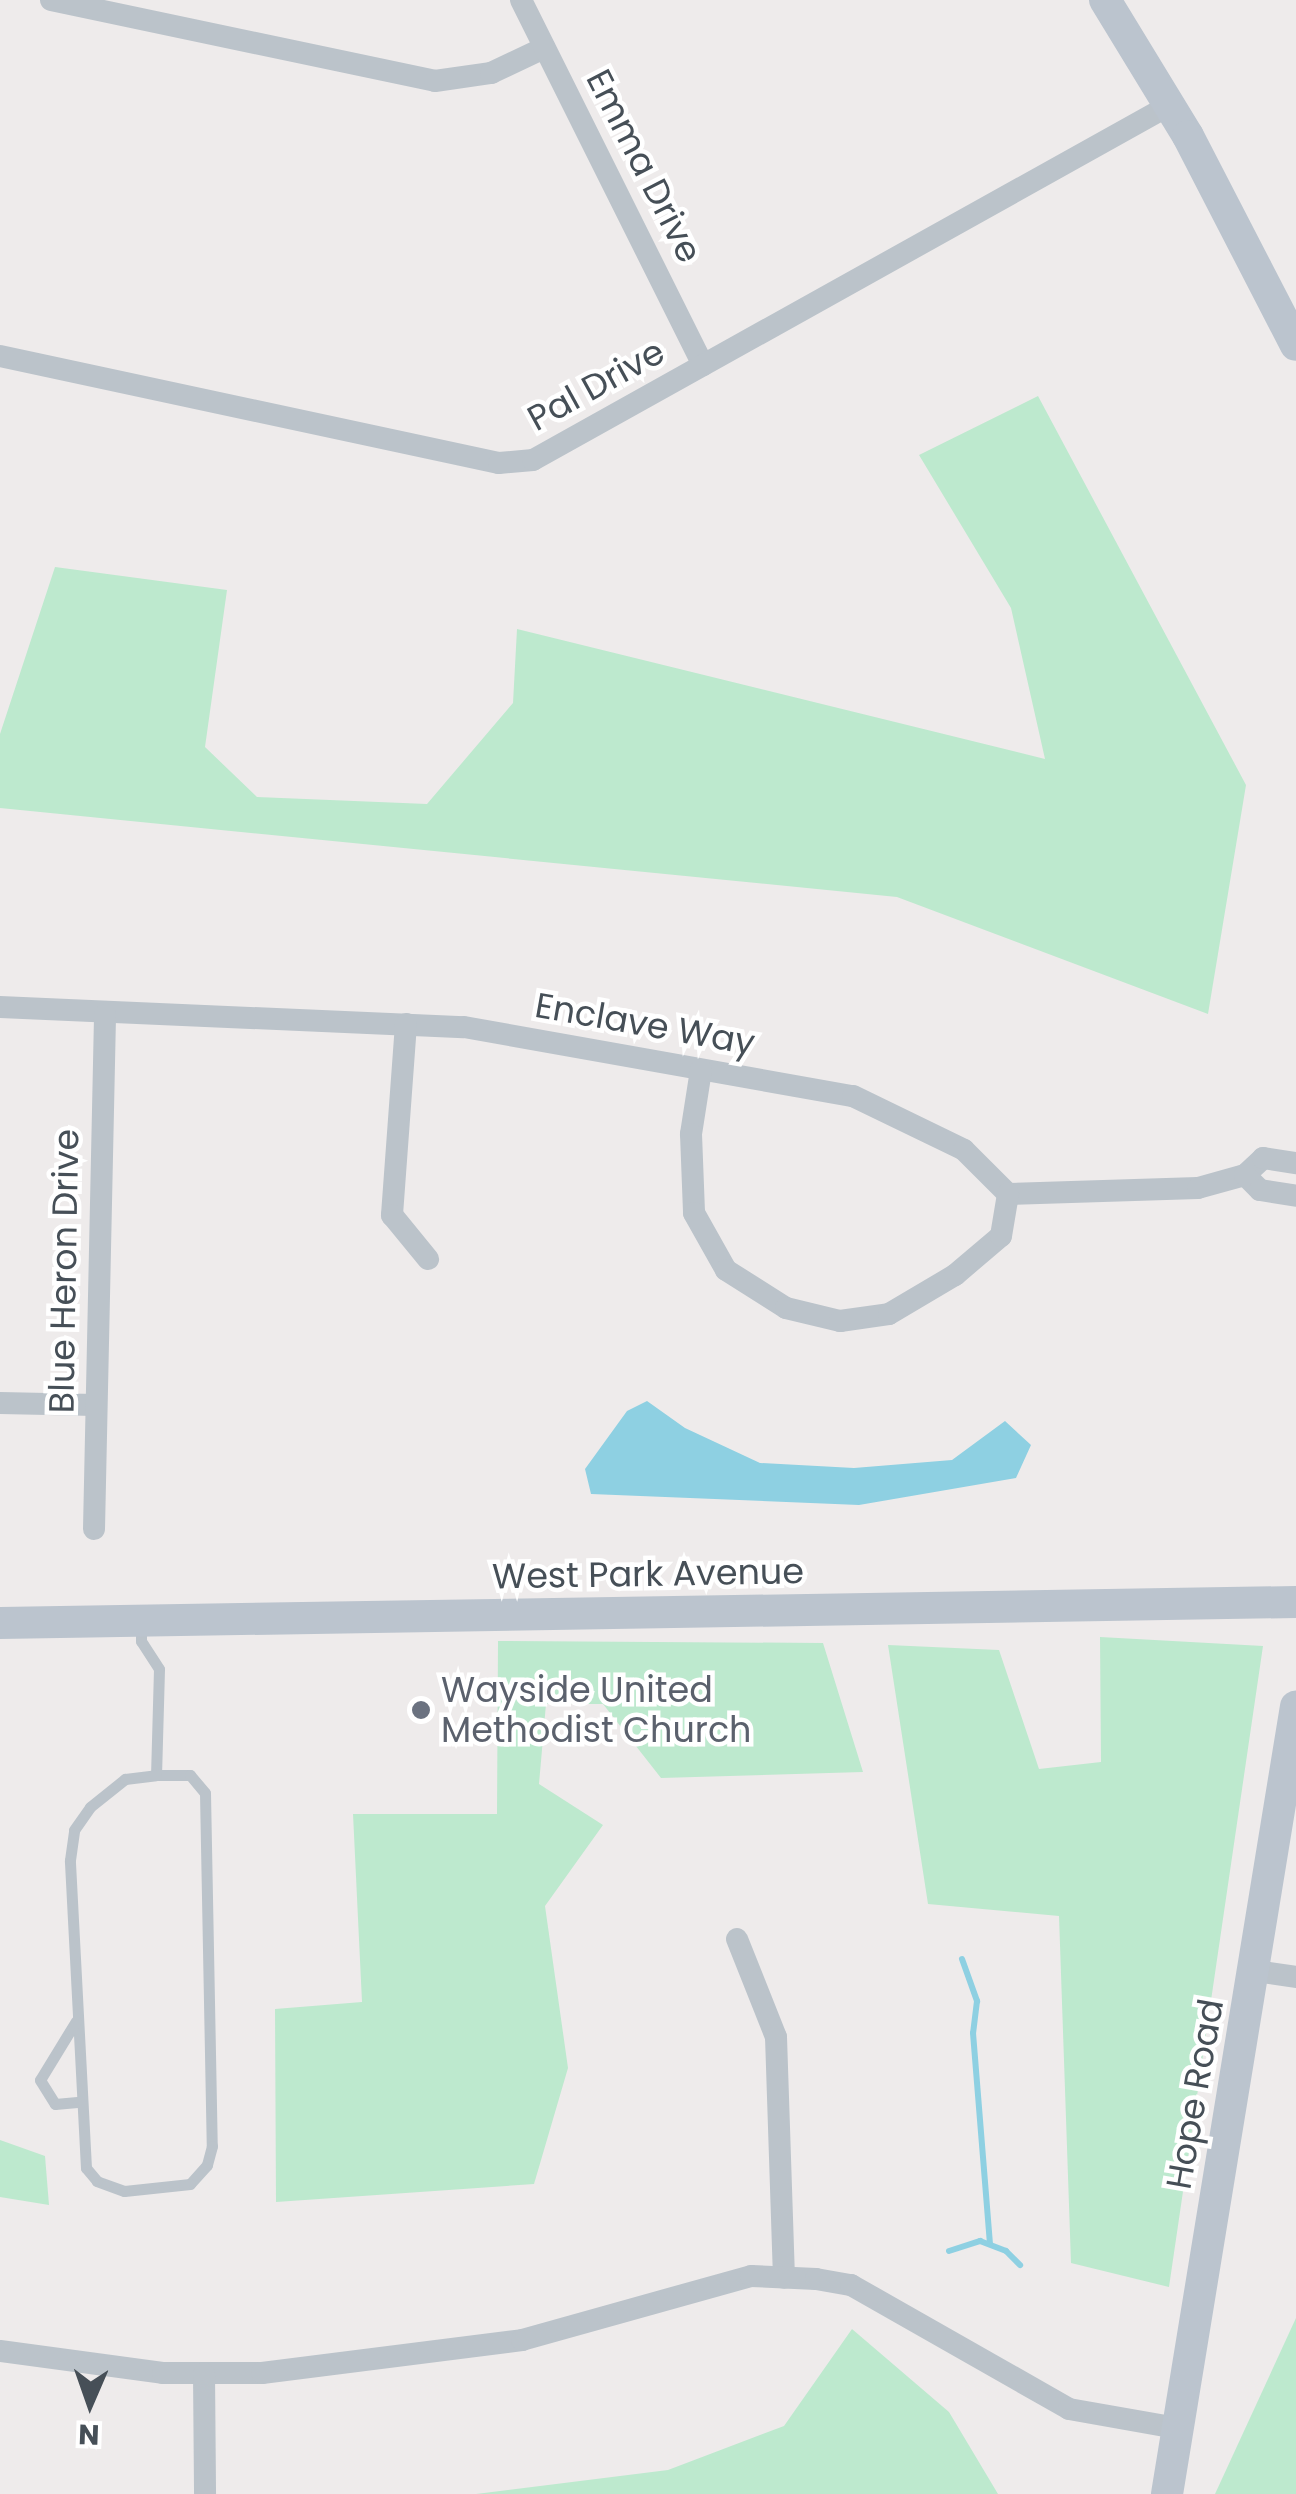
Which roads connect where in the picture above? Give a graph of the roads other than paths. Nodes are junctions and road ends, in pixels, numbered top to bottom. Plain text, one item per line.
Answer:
1 (51, 0) edge
2 (522, 0) edge
3 (1104, 0) edge
4 (544, 48) junction
5 (1168, 106) junction
6 (1296, 346) edge
7 (0, 356) edge
8 (703, 366) junction
9 (0, 1007) edge
10 (105, 1014) junction
11 (406, 1024) junction
12 (701, 1070) junction
13 (1296, 1163) edge
14 (1245, 1175) junction
15 (1008, 1194) junction
16 (1296, 1196) edge
17 (428, 1260) dead end
18 (0, 1403) edge
19 (95, 1405) junction
20 (94, 1528) dead end
21 (1296, 1602) edge
22 (141, 1620) junction
23 (0, 1623) edge
24 (1296, 1706) edge
25 (156, 1775) junction
26 (1286, 1838) edge
27 (737, 1940) dead end
28 (1256, 1971) junction
29 (1296, 1977) edge
30 (76, 2020) junction
31 (80, 2102) junction
32 (784, 2278) junction
33 (0, 2351) edge
34 (204, 2374) junction
35 (1177, 2428) junction
36 (204, 2494) edge
37 (1168, 2494) edge

1 - 4 street
2 - 4 street, Emma Drive
3 - 5 street
4 - 8 street, Emma Drive
5 - 6 street
5 - 8 street, Pal Drive
7 - 8 street, Pal Drive
9 - 10 street, Enclave Way
10 - 11 street, Enclave Way
10 - 19 street, Blue Heron Drive
11 - 12 street, Enclave Way
11 - 17 street
12 - 15 street, Enclave Way
12 - 15 street
13 - 14 street
14 - 15 street
14 - 16 street
18 - 19 street
19 - 20 street, Blue Heron Drive
21 - 22 street, West Park Avenue
22 - 23 street, West Park Avenue
22 - 25 lane
24 - 26 street, Hope Road
25 - 30 lane
25 - 31 lane
26 - 28 street, Hope Road
27 - 32 street
28 - 29 street
28 - 35 street, Hope Road
30 - 31 lane
30 - 31 lane
32 - 34 street
32 - 35 street
33 - 34 street
34 - 36 street
35 - 37 street, Hope Road

